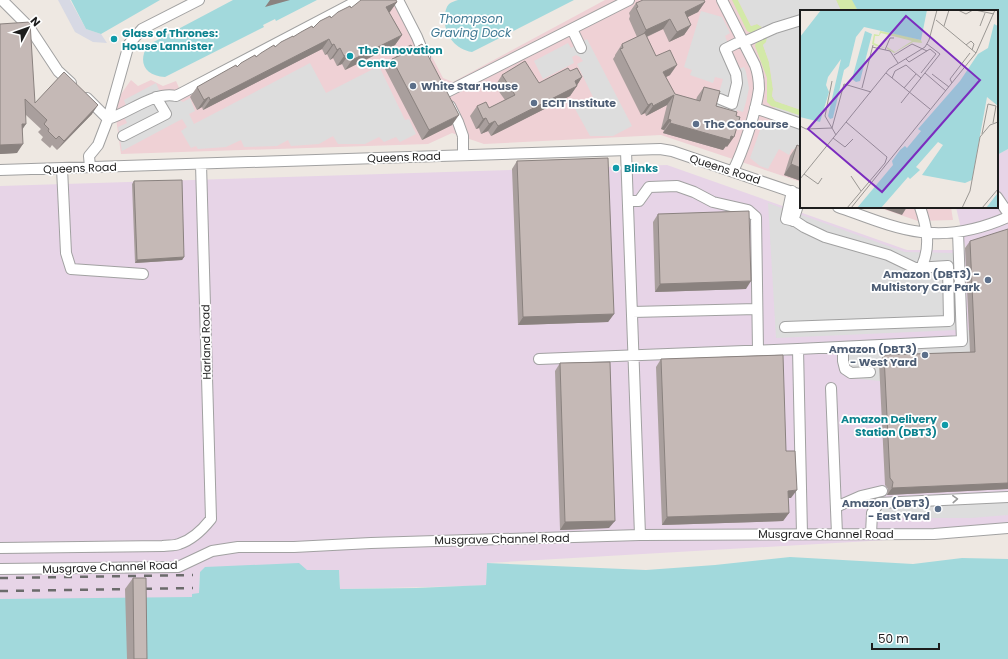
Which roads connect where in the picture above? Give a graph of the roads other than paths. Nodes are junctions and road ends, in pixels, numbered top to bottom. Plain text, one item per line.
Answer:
1 (2, 0) edge
2 (199, 0) edge
3 (359, 0) edge
4 (398, 0) edge
5 (629, 0) edge
6 (722, 0) edge
7 (800, 20) edge
8 (572, 29) junction
9 (744, 41) junction
10 (581, 48) dead end
11 (430, 66) edge
12 (156, 97) junction
13 (720, 99) edge
14 (755, 108) junction
15 (108, 119) junction
16 (800, 124) edge
17 (122, 136) dead end
18 (626, 151) junction
19 (463, 155) junction
20 (201, 164) junction
21 (90, 167) junction
22 (62, 168) junction
23 (0, 170) edge
24 (732, 171) junction
25 (798, 194) edge
26 (998, 199) edge
27 (628, 201) junction
28 (841, 208) edge
29 (920, 208) edge
30 (1008, 213) edge
31 (1008, 217) edge
32 (924, 232) junction
33 (958, 232) junction
34 (924, 265) junction
35 (143, 274) dead end
36 (757, 309) junction
37 (632, 312) junction
38 (785, 327) dead end
39 (843, 347) junction
40 (798, 349) junction
41 (758, 350) junction
42 (633, 355) junction
43 (540, 359) dead end
44 (870, 372) dead end
45 (831, 388) dead end
46 (882, 491) dead end
47 (1008, 497) edge
48 (836, 507) junction
49 (211, 519) joint
50 (1008, 528) edge
51 (802, 534) junction
52 (837, 534) junction
53 (871, 534) junction
54 (640, 535) junction
55 (0, 548) edge
56 (0, 569) edge

1 - 15 street
2 - 15 street
3 - 12 street
4 - 11 street
5 - 8 street
6 - 9 street
7 - 9 street
8 - 10 street
8 - 19 street
9 - 13 street
9 - 14 street
12 - 15 street
12 - 17 street
14 - 16 street
14 - 24 street
15 - 21 street
18 - 19 street, Queens Road
18 - 24 street, Queens Road
18 - 27 street
19 - 20 street, Queens Road
20 - 21 street, Queens Road
20 - 49 street, Harland Road
21 - 22 street, Queens Road
22 - 23 street, Queens Road
22 - 35 street
24 - 25 street, Queens Road
25 - 34 street
26 - 30 street
27 - 36 street
27 - 37 street
28 - 32 street
29 - 32 street
31 - 33 street
32 - 33 street
32 - 34 street
33 - 39 street
34 - 38 street
36 - 37 street
36 - 41 street
37 - 42 street
39 - 40 street
39 - 44 street
40 - 41 street
40 - 51 street
41 - 42 street
42 - 43 street
42 - 54 street
45 - 48 street
46 - 48 street
53 -> 47 street
48 - 52 street
49 - 55 street, Musgrave Channel Road
50 - 53 street, Musgrave Channel Road
51 - 52 street, Musgrave Channel Road
51 - 54 street, Musgrave Channel Road
52 - 53 street, Musgrave Channel Road
54 - 56 street, Musgrave Channel Road

